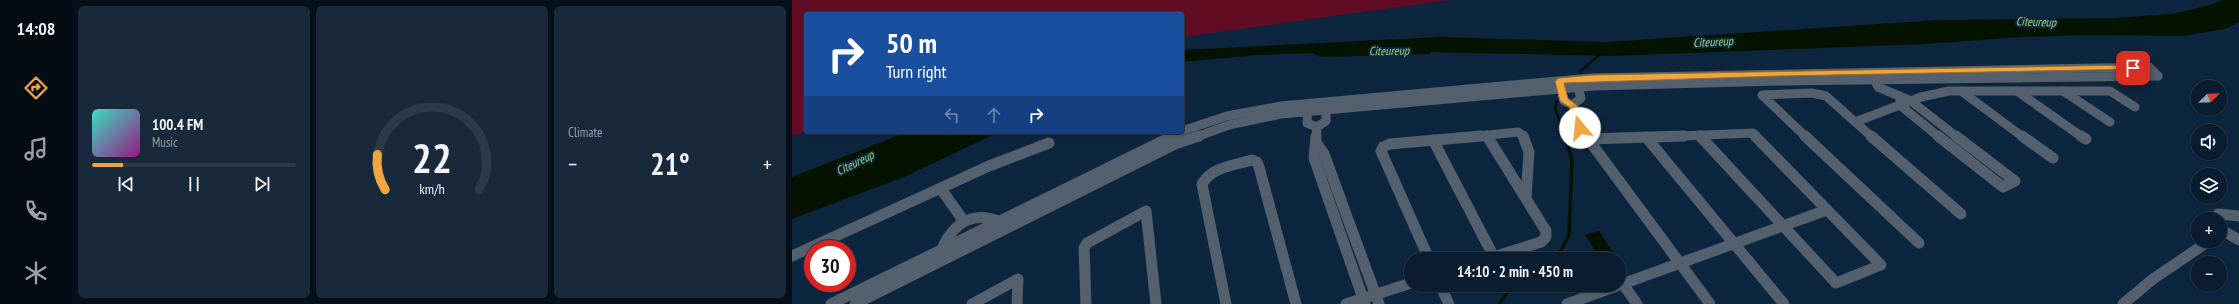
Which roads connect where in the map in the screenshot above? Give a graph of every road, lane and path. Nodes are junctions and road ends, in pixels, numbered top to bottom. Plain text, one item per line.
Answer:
1 (1887, 80) junction
2 (1576, 83) junction
3 (1560, 85) junction
4 (1961, 91) junction
5 (2017, 91) junction
6 (2063, 91) junction
7 (1911, 101) junction
8 (1900, 103) junction
9 (1326, 105) junction
10 (1573, 105) junction
11 (1308, 107) junction
12 (2135, 107) dead end
13 (1855, 122) junction
14 (2110, 122) dead end
15 (1317, 128) junction
16 (1184, 131) edge
17 (1177, 134) edge
18 (1487, 135) junction
19 (1700, 135) junction
20 (1646, 137) junction
21 (1588, 139) junction
22 (2086, 139) dead end
23 (1433, 140) junction
24 (1049, 143) dead end
25 (1317, 144) junction
26 (2053, 158) dead end
27 (941, 189) junction
28 (1526, 198) junction
29 (1827, 210) junction
30 (1961, 214) dead end
31 (2227, 214) edge
32 (2239, 216) edge
33 (963, 220) junction
34 (998, 221) junction
35 (1783, 226) junction
36 (2227, 234) edge
37 (2239, 240) edge
38 (1918, 243) dead end
39 (1734, 244) junction
40 (2200, 248) edge
41 (942, 249) junction
42 (1426, 252) edge
43 (1487, 252) edge
44 (1509, 252) edge
45 (792, 256) edge
46 (1680, 263) junction
47 (1626, 283) edge
48 (1404, 286) edge
49 (1626, 288) edge
50 (1443, 292) edge
51 (1601, 292) edge
52 (1377, 299) edge
53 (843, 301) edge
54 (1364, 301) edge
55 (831, 304) edge
56 (855, 304) edge
57 (972, 304) edge
58 (1017, 304) edge
59 (1086, 304) edge
60 (1156, 304) edge
61 (1226, 304) edge
62 (1296, 304) edge
63 (1346, 304) edge
64 (1449, 304) edge
65 (1568, 304) edge
66 (1637, 304) edge
67 (1710, 304) edge
68 (1784, 304) edge
69 (2123, 304) edge

1 - 1 street
1 - 2 street
1 - 8 street
2 - 3 street
2 - 10 street
3 - 9 street
3 - 10 street
4 - 5 street
4 - 7 street
4 - 26 street
5 - 6 street
5 - 22 street
6 - 12 street
6 - 14 street
7 - 8 street
7 - 8 street
8 - 13 street
9 - 11 street
9 - 15 street
10 - 21 street
11 - 15 street
11 - 16 street
11 - 56 street
13 - 30 street
13 - 38 street
15 - 25 street
17 - 34 street
18 - 23 street
18 - 28 street
18 - 28 street
19 - 20 street
19 - 29 street
19 - 35 street
20 - 21 street
20 - 39 street
21 - 46 street
23 - 42 street
23 - 43 street
24 - 27 street
25 - 52 street
25 - 54 street
27 - 33 street
27 - 45 street
28 - 44 street
29 - 35 street
29 - 35 street
31 - 32 street
33 - 34 street
33 - 41 street
34 - 41 street
35 - 39 street
36 - 37 street
39 - 46 street
39 - 68 street
40 - 69 street
41 - 53 street
46 - 47 street
46 - 67 street
48 - 52 street
49 - 66 street
50 - 64 street
51 - 65 street
52 - 54 street
53 - 55 street
54 - 63 street
57 - 58 street
59 - 60 street
61 - 62 street

